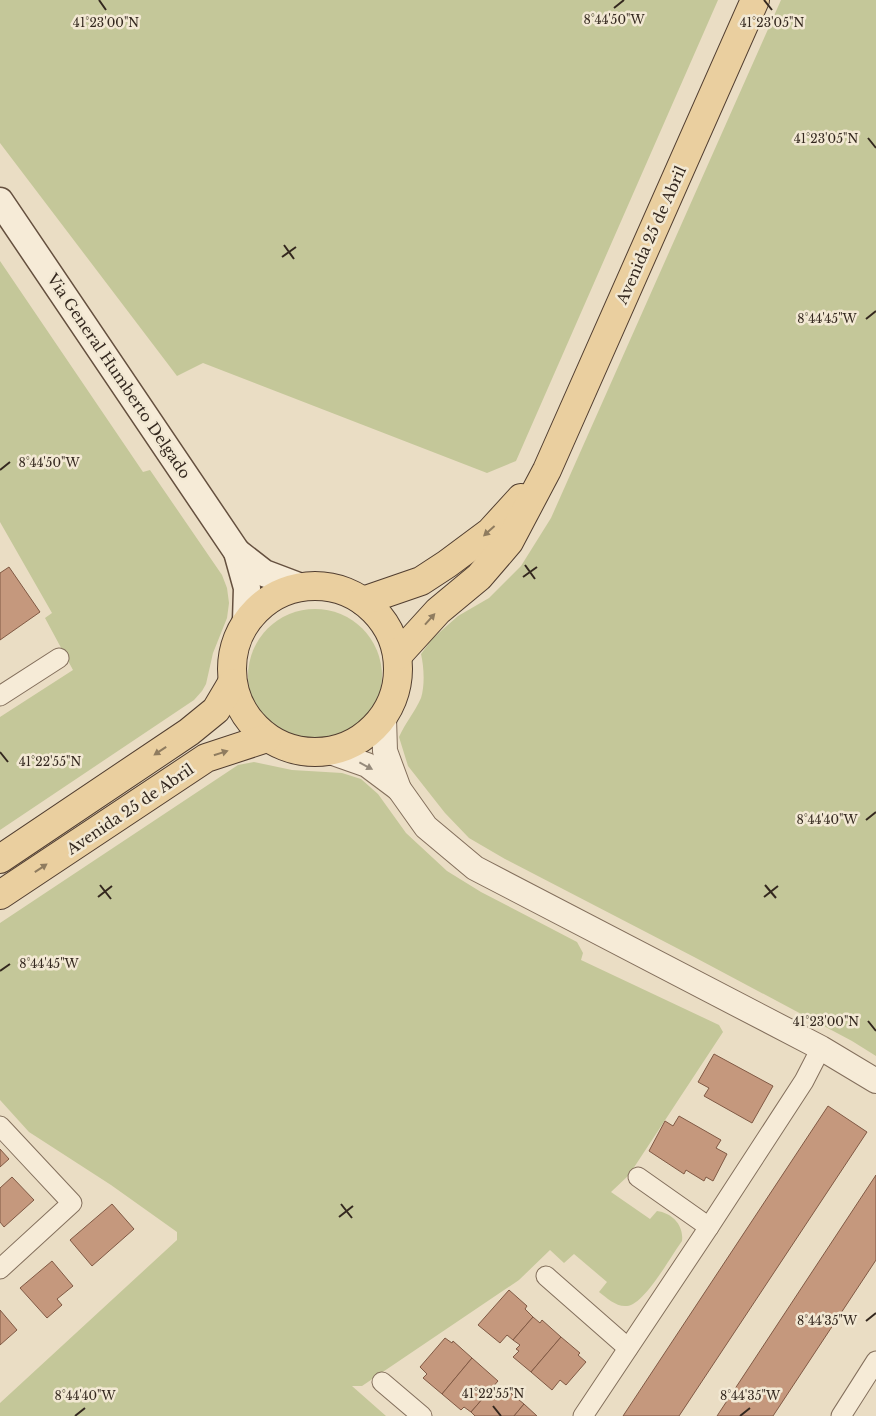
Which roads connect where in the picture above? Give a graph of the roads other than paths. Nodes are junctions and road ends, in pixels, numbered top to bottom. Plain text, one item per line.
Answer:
1 (755, 0) edge
2 (0, 201) edge
3 (547, 470) junction
4 (237, 552) junction
5 (301, 587) junction
6 (363, 601) junction
7 (246, 621) junction
8 (398, 655) junction
9 (59, 658) dead end
10 (232, 684) junction
11 (0, 696) edge
12 (384, 718) junction
13 (267, 738) junction
14 (330, 752) junction
15 (399, 789) junction
16 (0, 859) edge
17 (0, 895) edge
18 (821, 1048) junction
19 (876, 1081) edge
20 (0, 1126) edge
21 (638, 1177) dead end
22 (709, 1227) junction
23 (0, 1269) edge
24 (546, 1276) dead end
25 (628, 1348) junction
26 (876, 1361) edge
27 (382, 1382) dead end
28 (422, 1416) edge
29 (583, 1416) edge
30 (841, 1416) edge

1 - 3 main road, Avenida 25 de Abril
2 - 4 main road, Via General Humberto Delgado
3 -> 6 main road, Avenida 25 de Abril
8 -> 3 main road, Avenida 25 de Abril
4 - 5 main road, Via General Humberto Delgado
4 - 7 main road, Via General Humberto Delgado
5 - 6 main road
5 - 7 main road
6 - 8 main road
7 - 10 main road
8 - 12 main road
9 - 11 street
10 - 13 main road
10 -> 16 main road, Avenida 25 de Abril
12 - 14 main road
12 - 15 street
13 - 14 main road
17 -> 13 main road, Avenida 25 de Abril
14 -> 15 street
15 - 18 street
18 - 19 street
18 - 22 street
20 - 23 street
21 - 22 street
22 - 25 street
24 - 25 street
25 - 29 street
26 - 30 street
27 - 28 street

